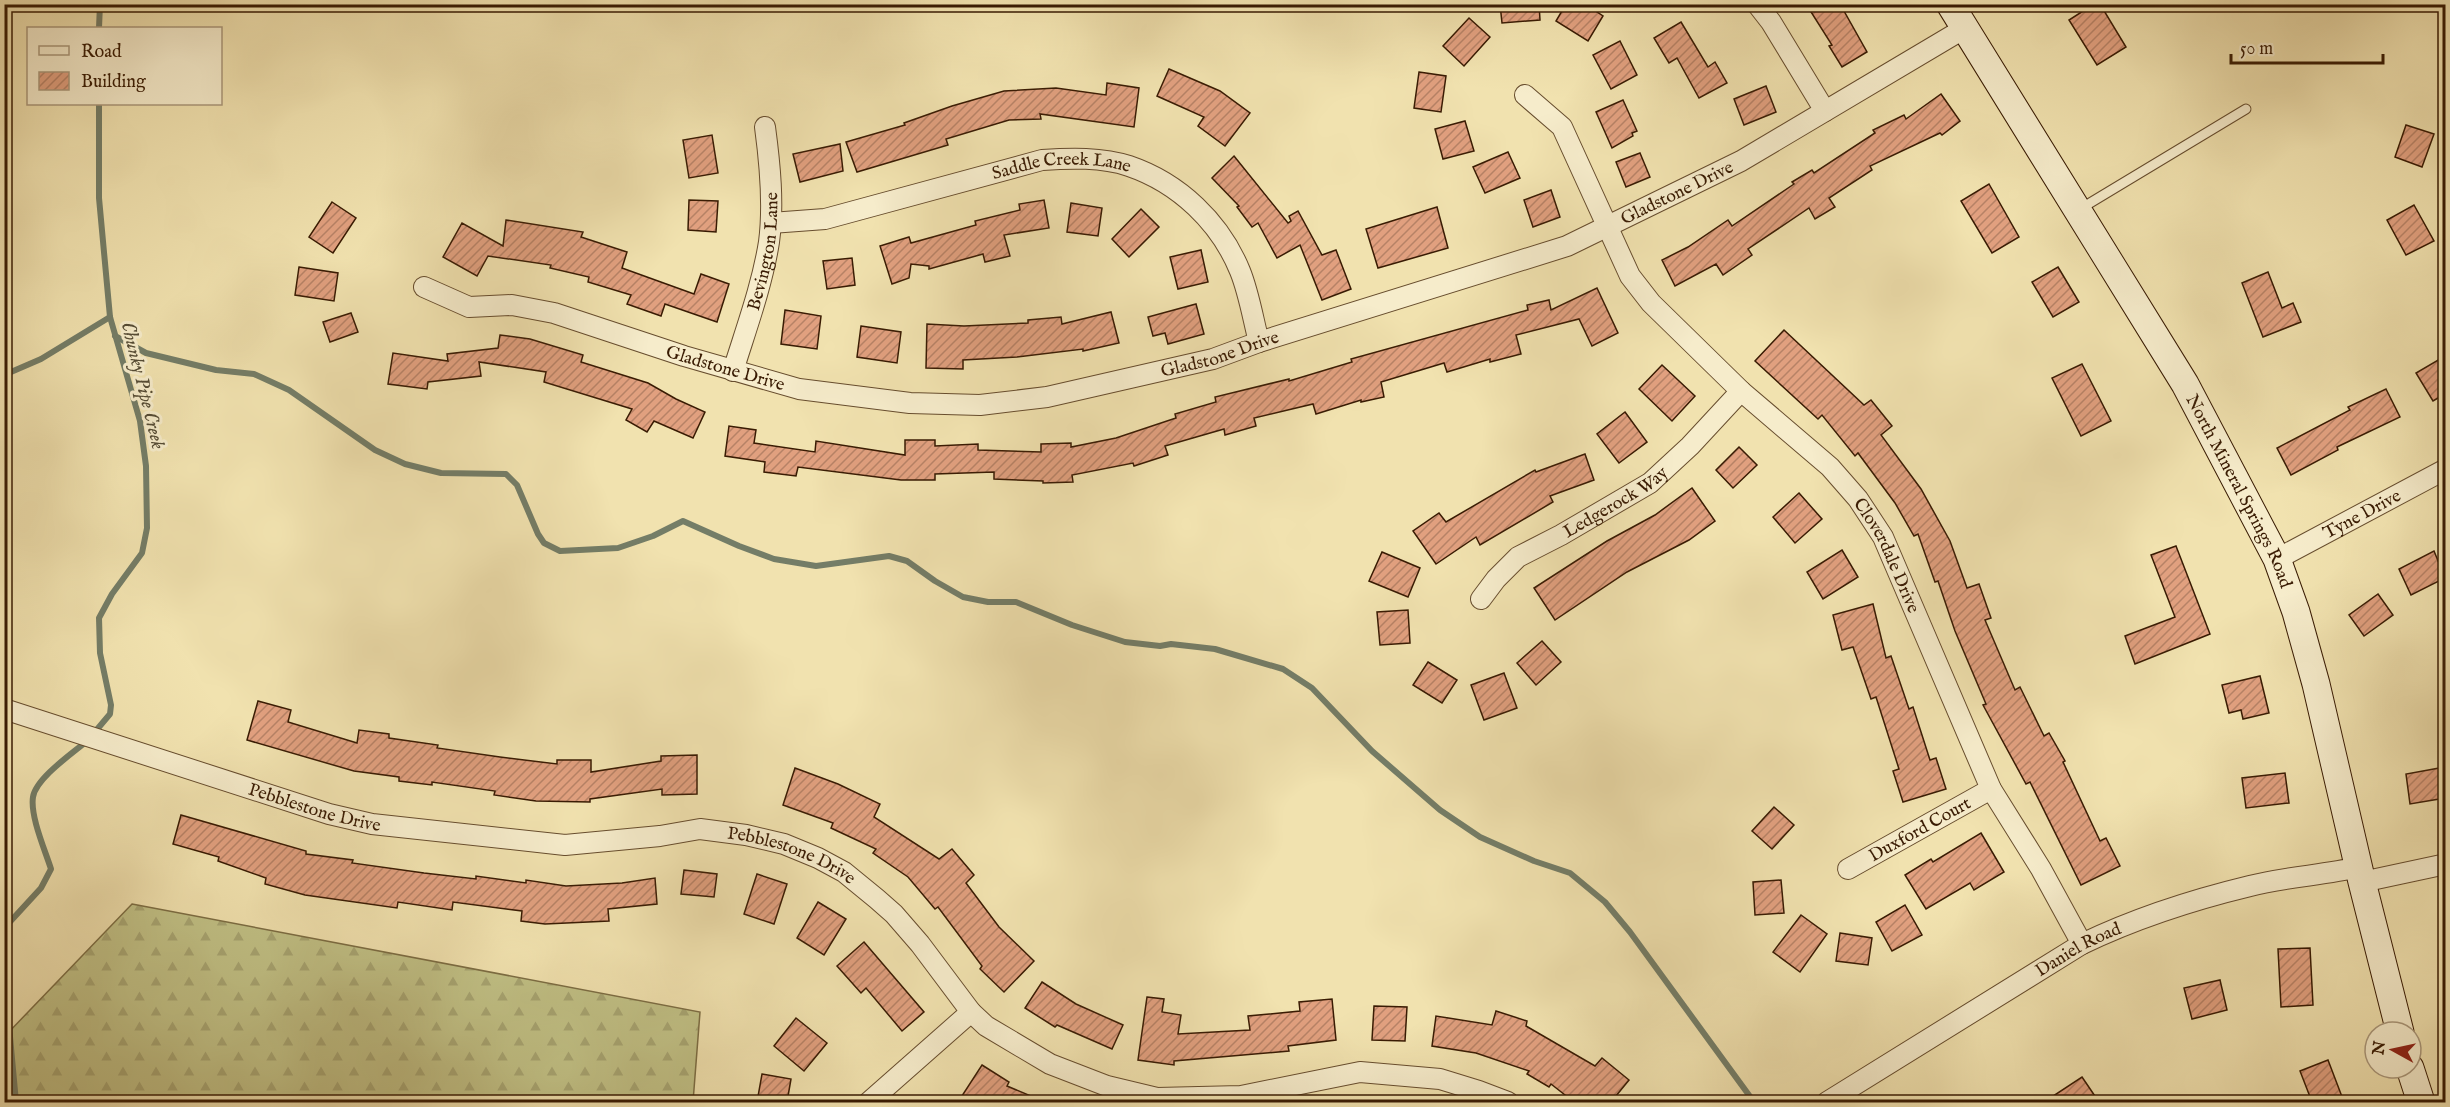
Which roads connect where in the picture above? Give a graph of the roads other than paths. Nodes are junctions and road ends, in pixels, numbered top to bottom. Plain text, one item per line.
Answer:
1 (1757, 4) edge
2 (1950, 4) edge
3 (1965, 28) junction
4 (1525, 95) dead end
5 (2246, 109) dead end
6 (1825, 111) junction
7 (765, 127) dead end
8 (2078, 210) junction
9 (771, 223) junction
10 (1608, 227) junction
11 (424, 287) dead end
12 (1259, 342) junction
13 (733, 372) junction
14 (1741, 391) junction
15 (2445, 469) edge
16 (2277, 559) junction
17 (1481, 599) dead end
18 (4, 709) edge
19 (1991, 789) junction
20 (2445, 864) edge
21 (1848, 869) dead end
22 (2360, 875) junction
23 (2082, 944) junction
24 (970, 1012) junction
25 (2397, 1020) edge
26 (2414, 1080) edge
27 (869, 1102) edge
28 (1508, 1102) edge
29 (1827, 1102) edge
30 (2421, 1102) edge

1 - 6 street
2 - 3 street, North Mineral Springs Road
3 - 6 street, Gladstone Drive
3 - 8 street, North Mineral Springs Road
4 - 10 street, Cloverdale Drive
5 - 8 lane
6 - 10 street, Gladstone Drive
7 - 9 street, Bevington Lane
8 - 16 street, North Mineral Springs Road
9 - 12 street, Saddle Creek Lane
9 - 13 street, Bevington Lane
10 - 12 street, Gladstone Drive
10 - 14 street, Cloverdale Drive
11 - 13 street, Gladstone Drive
12 - 13 street, Gladstone Drive
14 - 17 street, Ledgerock Way
14 - 19 street, Cloverdale Drive
15 - 16 street, Tyne Drive
16 - 22 street, North Mineral Springs Road
18 - 24 street, Pebblestone Drive
19 - 21 street, Duxford Court
19 - 23 street, Cloverdale Drive
20 - 22 street, Daniel Road
22 - 23 street, Daniel Road
22 - 25 street, North Mineral Springs Road
23 - 29 street, Daniel Road
24 - 27 street
24 - 28 street, Pebblestone Drive
26 - 30 street

